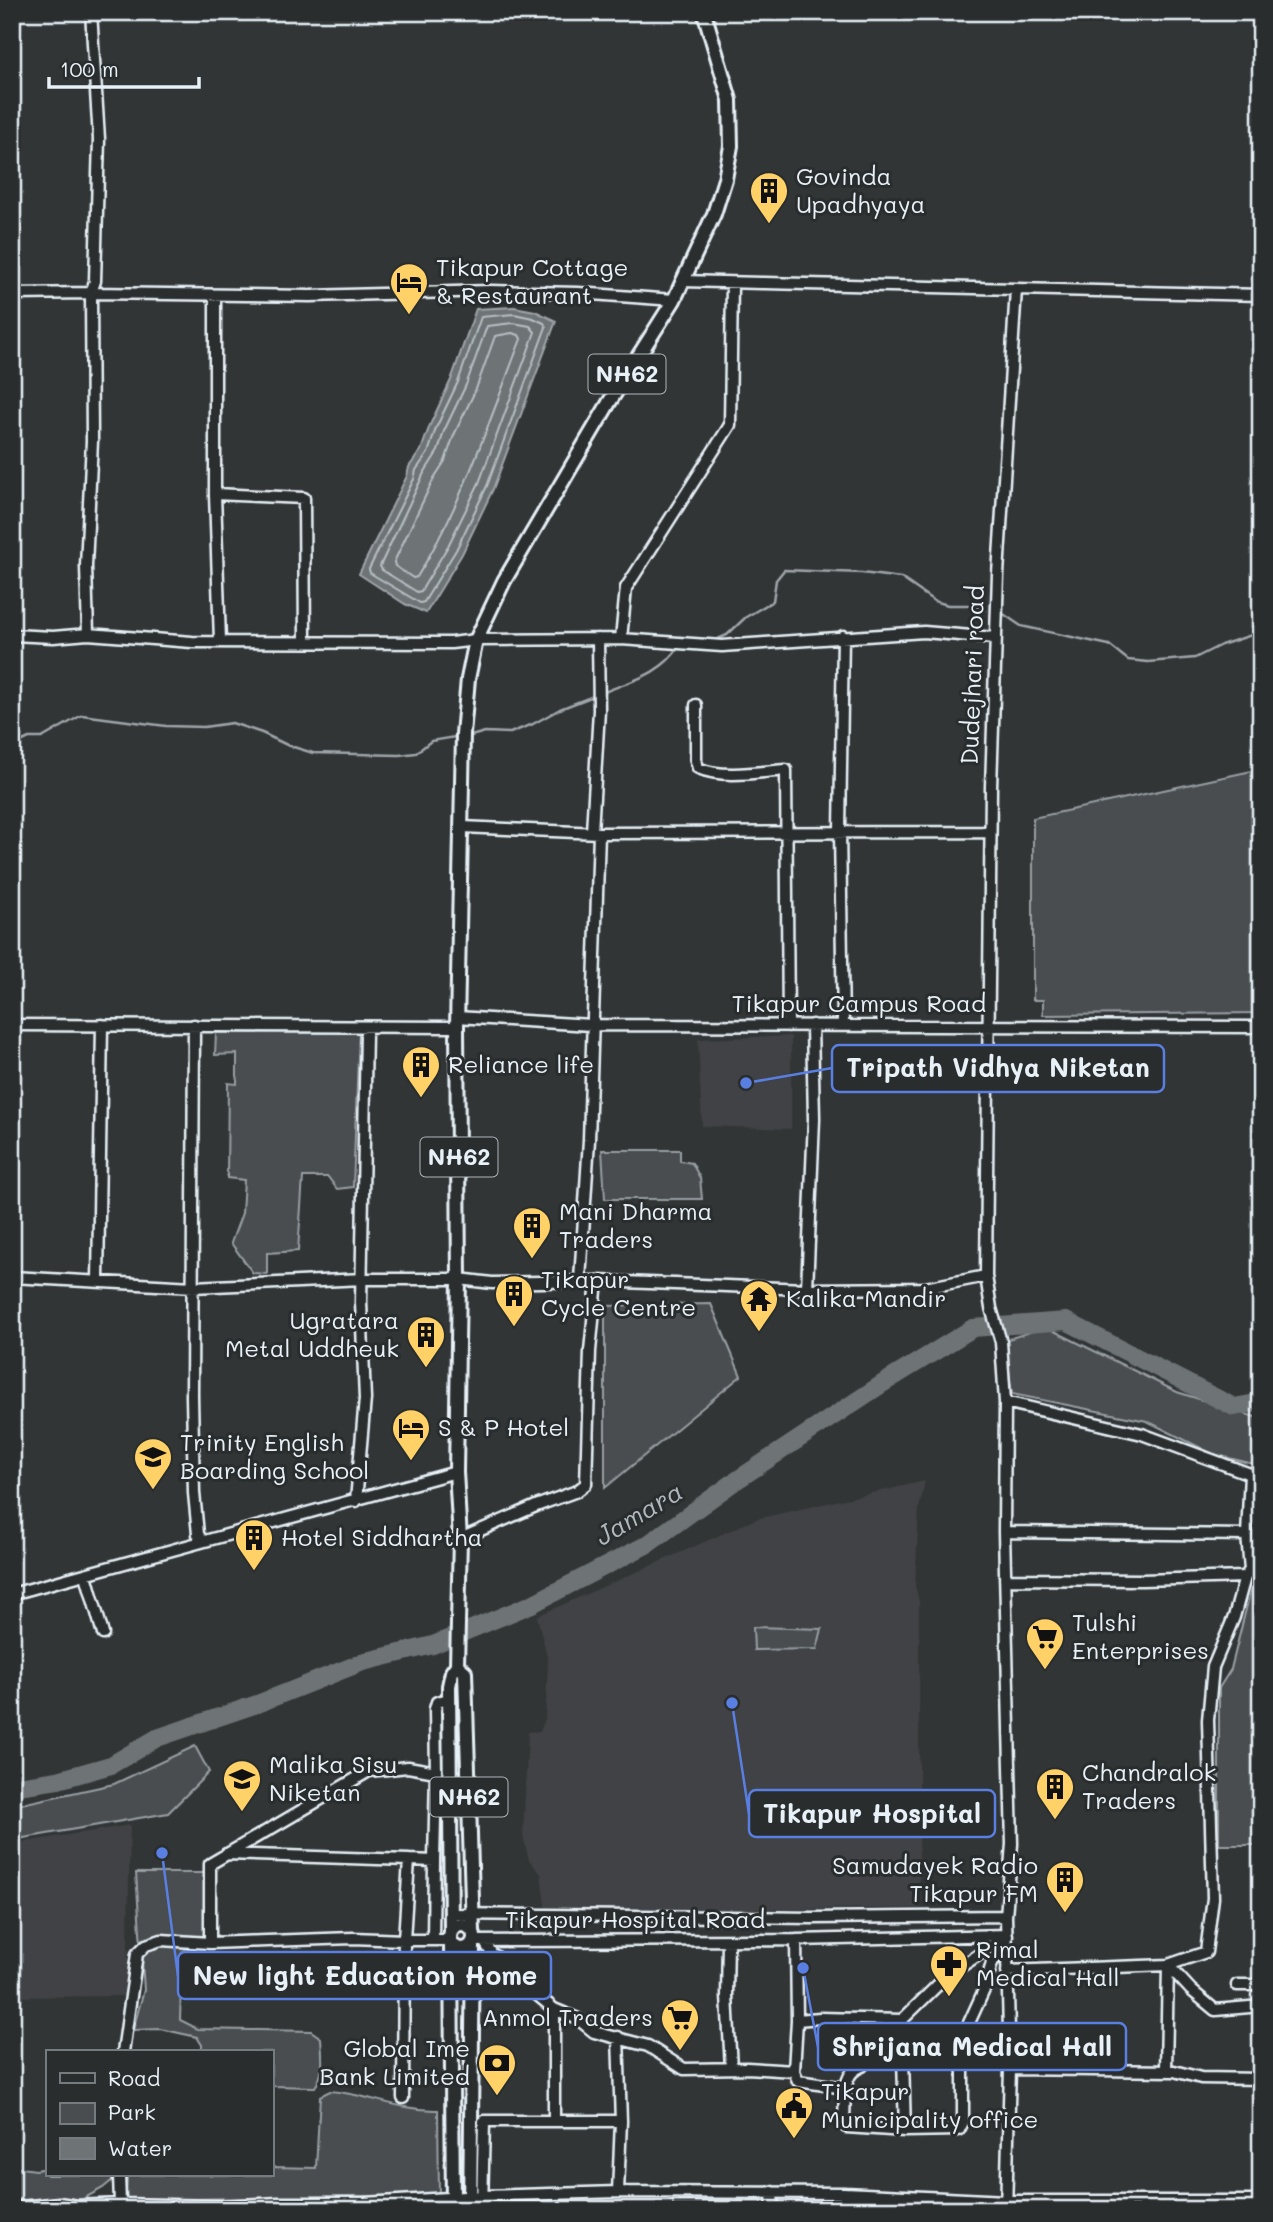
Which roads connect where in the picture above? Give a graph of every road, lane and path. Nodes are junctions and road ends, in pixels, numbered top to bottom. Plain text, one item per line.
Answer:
1 (92, 12) edge
2 (704, 12) edge
3 (682, 281) junction
4 (732, 284) junction
5 (1016, 289) junction
6 (91, 293) junction
7 (12, 294) edge
8 (215, 295) junction
9 (1261, 295) edge
10 (674, 300) junction
11 (215, 494) junction
12 (89, 634) junction
13 (12, 635) edge
14 (843, 636) junction
15 (995, 638) junction
16 (598, 639) junction
17 (621, 639) junction
18 (476, 640) junction
19 (220, 641) junction
20 (306, 642) junction
21 (696, 705) dead end
22 (462, 828) junction
23 (840, 831) junction
24 (595, 832) junction
25 (786, 832) junction
26 (989, 832) junction
27 (457, 1022) junction
28 (102, 1025) junction
29 (194, 1025) junction
30 (591, 1025) junction
31 (812, 1025) junction
32 (843, 1025) junction
33 (989, 1025) junction
34 (12, 1026) edge
35 (788, 1026) junction
36 (1261, 1027) edge
37 (366, 1033) dead end
38 (986, 1276) junction
39 (12, 1277) edge
40 (363, 1279) junction
41 (459, 1279) junction
42 (580, 1280) junction
43 (98, 1281) junction
44 (597, 1281) junction
45 (193, 1287) junction
46 (807, 1289) junction
47 (1005, 1402) junction
48 (456, 1472) junction
49 (1255, 1474) edge
50 (356, 1501) junction
51 (1004, 1531) junction
52 (1247, 1535) junction
53 (460, 1539) junction
54 (202, 1541) junction
55 (1252, 1572) edge
56 (86, 1575) junction
57 (1005, 1579) junction
58 (12, 1594) edge
59 (103, 1634) dead end
60 (457, 1661) junction
61 (449, 1699) junction
62 (436, 1772) junction
63 (226, 1854) junction
64 (409, 1860) junction
65 (434, 1861) junction
66 (450, 1914) junction
67 (474, 1914) junction
68 (1006, 1916) junction
69 (1007, 1936) junction
70 (451, 1938) junction
71 (476, 1939) junction
72 (404, 1940) junction
73 (433, 1940) junction
74 (796, 1940) junction
75 (728, 1941) junction
76 (210, 1943) junction
77 (1168, 1965) junction
78 (1007, 1971) junction
79 (1237, 1985) dead end
80 (1261, 1985) edge
81 (1261, 2006) edge
82 (554, 2009) junction
83 (902, 2020) junction
84 (797, 2021) junction
85 (618, 2037) junction
86 (123, 2050) edge
87 (731, 2068) junction
88 (1010, 2069) junction
89 (794, 2071) junction
90 (1166, 2071) junction
91 (1261, 2079) edge
92 (845, 2088) junction
93 (403, 2098) dead end
94 (554, 2121) junction
95 (621, 2121) junction
96 (905, 2131) junction
97 (119, 2176) edge
98 (618, 2192) junction
99 (772, 2192) junction
100 (845, 2193) junction
101 (474, 2201) edge
102 (1261, 2201) edge
103 (120, 2204) junction
104 (454, 2204) edge
105 (1006, 2205) edge
106 (1143, 2205) edge
107 (278, 2206) edge
108 (12, 2207) edge
109 (77, 2208) edge
110 (221, 2208) edge
111 (482, 2210) edge
112 (773, 2210) edge
113 (844, 2210) edge

1 - 6 street
2 - 3 main road, NH62
3 - 4 street
3 - 10 main road, NH62
4 - 5 street
4 - 17 street
5 - 9 street
5 - 15 street, Dudejhari road
6 - 7 street
6 - 8 street
6 - 12 street
8 - 10 street
8 - 11 street
10 - 18 main road, NH62
11 - 19 street
11 - 20 street
12 - 13 street
12 - 19 street
14 - 15 street
14 - 17 street
14 - 23 street
15 - 26 street, Dudejhari road
16 - 17 street
16 - 18 street
16 - 24 street
18 - 20 street
18 - 22 main road, NH62
19 - 20 street
21 - 25 street
22 - 24 street
22 - 27 main road, NH62
23 - 25 street
23 - 26 street
23 - 32 street
24 - 25 street
24 - 30 street
25 - 35 street
26 - 33 street, Dudejhari road
27 - 29 street, Tikapur Campus Road
27 - 30 street, Tikapur Campus Road
27 - 41 main road, NH62
28 - 29 street, Tikapur Campus Road
28 - 34 street, Tikapur Campus Road
28 - 43 street
29 - 45 street
30 - 35 street, Tikapur Campus Road
30 - 42 street
31 - 32 street, Tikapur Campus Road
31 - 35 street, Tikapur Campus Road
31 - 46 street
32 - 33 street, Tikapur Campus Road
33 - 36 street, Tikapur Campus Road
33 - 38 street, Dudejhari road
37 - 40 street
38 - 46 street
38 - 47 street, Dudejhari road
39 - 43 street
40 - 41 street
40 - 45 street
40 - 50 street
41 - 42 street
41 - 48 main road, NH62
42 - 44 street
43 - 45 street
44 - 46 street
44 - 53 street
45 - 54 street
47 - 49 street
47 - 51 street, Dudejhari road
48 - 50 street
48 - 53 main road, NH62
49 - 52 street
50 - 54 street
51 - 52 street
51 - 57 street, Dudejhari road
52 - 55 street
53 - 60 main road, NH62
54 - 56 street
55 - 57 street
55 - 77 street
56 - 58 street
56 - 59 street
57 - 68 street, Dudejhari road
60 - 61 main road, NH62
60 - 67 main road, NH62
61 - 62 street
61 - 66 main road, NH62
62 - 63 street
62 - 65 street
63 - 64 street
63 - 76 street
64 - 65 street
64 - 72 street
65 - 73 street
66 - 67 street
66 - 70 main road, NH62
67 - 68 street
67 - 71 main road, NH62
68 - 69 street, Dudejhari road
69 - 74 street, Tikapur Hospital Road
69 - 78 street, Dudejhari road
69 - 83 street
69 - 96 street
70 - 71 main road
70 - 71 main road
70 - 73 street
70 - 104 main road, NH62
71 - 75 street, Tikapur Hospital Road
71 - 82 street
71 - 101 main road, NH62
72 - 73 street
72 - 76 street
72 - 93 street
74 - 75 street, Tikapur Hospital Road
74 - 84 street
75 - 87 street
76 - 86 street
77 - 78 street
77 - 81 street
77 - 90 street
78 - 88 street, Dudejhari road
79 - 80 street
82 - 85 street
82 - 94 street
83 - 84 street
83 - 92 street
83 - 96 street
84 - 89 street
85 - 87 street
85 - 95 street
87 - 89 street
88 - 90 street
88 - 105 street, Dudejhari road
89 - 92 street
90 - 91 street
92 - 96 street
94 - 95 street
94 - 101 street
95 - 98 street
97 - 103 street
98 - 99 street
98 - 101 street
99 - 100 street
99 - 112 street
100 - 105 street
100 - 113 street
101 - 104 street
101 - 111 street
102 - 106 street
103 - 109 street
103 - 110 street
104 - 107 street
105 - 106 street
107 - 110 street
108 - 109 street

